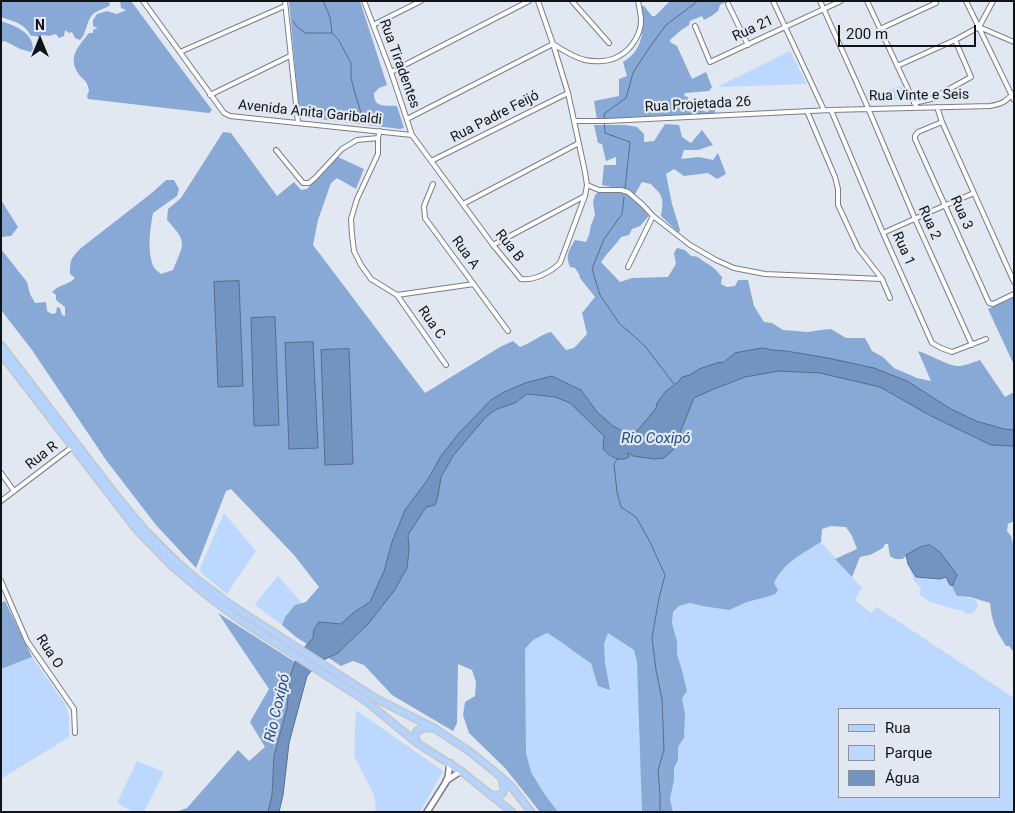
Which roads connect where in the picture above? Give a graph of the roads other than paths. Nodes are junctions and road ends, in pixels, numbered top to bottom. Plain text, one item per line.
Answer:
1 (143, 1) edge
2 (285, 1) edge
3 (364, 1) edge
4 (421, 1) edge
5 (529, 1) edge
6 (538, 1) edge
7 (572, 1) edge
8 (638, 1) edge
9 (774, 1) edge
10 (820, 1) edge
11 (841, 1) edge
12 (867, 1) edge
13 (966, 1) edge
14 (993, 1) edge
15 (936, 3) dead end
16 (728, 4) dead end
17 (285, 6) junction
18 (824, 10) junction
19 (373, 26) junction
20 (694, 26) dead end
21 (785, 26) junction
22 (979, 26) junction
23 (880, 29) junction
24 (955, 40) junction
25 (1014, 42) edge
26 (610, 43) dead end
27 (553, 44) junction
28 (748, 45) junction
29 (180, 52) junction
30 (290, 56) junction
31 (897, 66) junction
32 (391, 72) junction
33 (568, 93) junction
34 (1013, 94) edge
35 (210, 95) junction
36 (1014, 100) edge
37 (914, 103) junction
38 (937, 107) junction
39 (868, 108) junction
40 (917, 108) junction
41 (824, 110) junction
42 (830, 110) junction
43 (807, 111) junction
44 (407, 119) junction
45 (574, 121) junction
46 (942, 122) junction
47 (298, 123) junction
48 (380, 131) junction
49 (412, 135) junction
50 (378, 138) junction
51 (578, 143) junction
52 (276, 150) dead end
53 (432, 161) junction
54 (433, 184) dead end
55 (587, 185) junction
56 (974, 193) junction
57 (586, 196) junction
58 (463, 204) junction
59 (945, 205) junction
60 (653, 216) junction
61 (915, 219) junction
62 (883, 233) junction
63 (493, 245) junction
64 (628, 267) dead end
65 (882, 279) junction
66 (1014, 282) edge
67 (474, 284) junction
68 (1014, 294) edge
69 (397, 295) junction
70 (890, 298) dead end
71 (508, 331) dead end
72 (986, 339) dead end
73 (1, 344) edge
74 (972, 345) junction
75 (1, 354) edge
76 (446, 365) dead end
77 (72, 446) junction
78 (1, 473) edge
79 (14, 491) junction
80 (1, 501) edge
81 (1, 581) edge
82 (338, 678) junction
83 (434, 728) junction
84 (75, 733) dead end
85 (417, 743) junction
86 (450, 764) junction
87 (461, 771) junction
88 (502, 778) junction
89 (446, 782) junction
90 (487, 792) junction
91 (427, 812) edge
92 (512, 812) edge
93 (531, 812) edge

1 - 29 street, Avenida Anita Garibaldi
2 - 17 street
3 - 19 street, Rua Tiradentes
4 - 19 street
5 - 32 street
6 - 27 street
7 - 26 street
8 - 27 street
9 - 21 street
10 - 18 street, Rua 2
11 - 18 street, Rua 21
12 - 23 street
13 - 22 street
14 - 22 street
15 - 23 street
16 - 28 street
17 - 29 street
17 - 30 street
18 - 21 street, Rua 21
18 - 39 street, Rua 2
19 - 32 street, Rua Tiradentes
20 - 28 street, Rua 21
21 - 28 street, Rua 21
21 - 41 street
22 - 24 street
22 - 25 street
22 - 34 street
23 - 31 street
24 - 31 street
24 - 37 street
27 - 33 street
27 - 44 street
29 - 35 street, Avenida Anita Garibaldi
30 - 35 street
30 - 47 street
31 - 37 street
32 - 44 street, Rua Tiradentes
33 - 45 street
33 - 53 street, Rua Padre Feijó
34 - 36 street
34 - 38 street, Rua Vinte e Seis
35 - 47 street, Avenida Anita Garibaldi
37 - 40 street
38 - 40 street, Rua Vinte e Seis
38 - 46 street
39 - 40 street, Rua Vinte e Seis
39 - 42 street, Rua Vinte e Seis
39 - 61 street, Rua 2
41 - 42 street, Rua Vinte e Seis
41 - 43 street, Rua Projetada 26
42 - 62 street, Rua 1
43 - 45 street, Rua Projetada 26
43 - 65 street
44 - 49 street, Rua Tiradentes
45 - 51 street
46 - 56 street
46 - 59 street, Rua 3
47 - 48 street, Avenida Anita Garibaldi
48 - 49 street, Avenida Anita Garibaldi
48 - 50 street
49 - 53 street, Rua B
50 - 52 street
50 - 69 street
51 - 55 street
51 - 58 street
53 - 58 street, Rua B
54 - 67 street, Rua A
55 - 57 street
55 - 60 street
56 - 59 street
56 - 66 street
57 - 63 street
57 - 63 street, Rua B
58 - 63 street, Rua B
59 - 61 street
59 - 68 street, Rua 3
60 - 64 street
60 - 65 street
61 - 62 street
61 - 74 street, Rua 2
62 - 74 street, Rua 1
65 - 70 street
67 - 69 street
67 - 71 street, Rua A
69 - 76 street, Rua C
72 - 74 street, Rua 1
73 - 82 main road
75 - 77 main road
77 - 79 street, Rua R
77 - 82 main road
78 - 79 street
79 - 80 street, Rua R
81 - 84 street, Rua O
82 - 83 main road
82 - 85 main road
83 - 85 main road
83 - 88 main road
85 - 86 main road
86 - 87 main road
86 - 89 street
87 - 89 street
87 - 90 main road
88 - 90 main road
88 - 93 main road
89 - 91 street
90 - 92 main road

